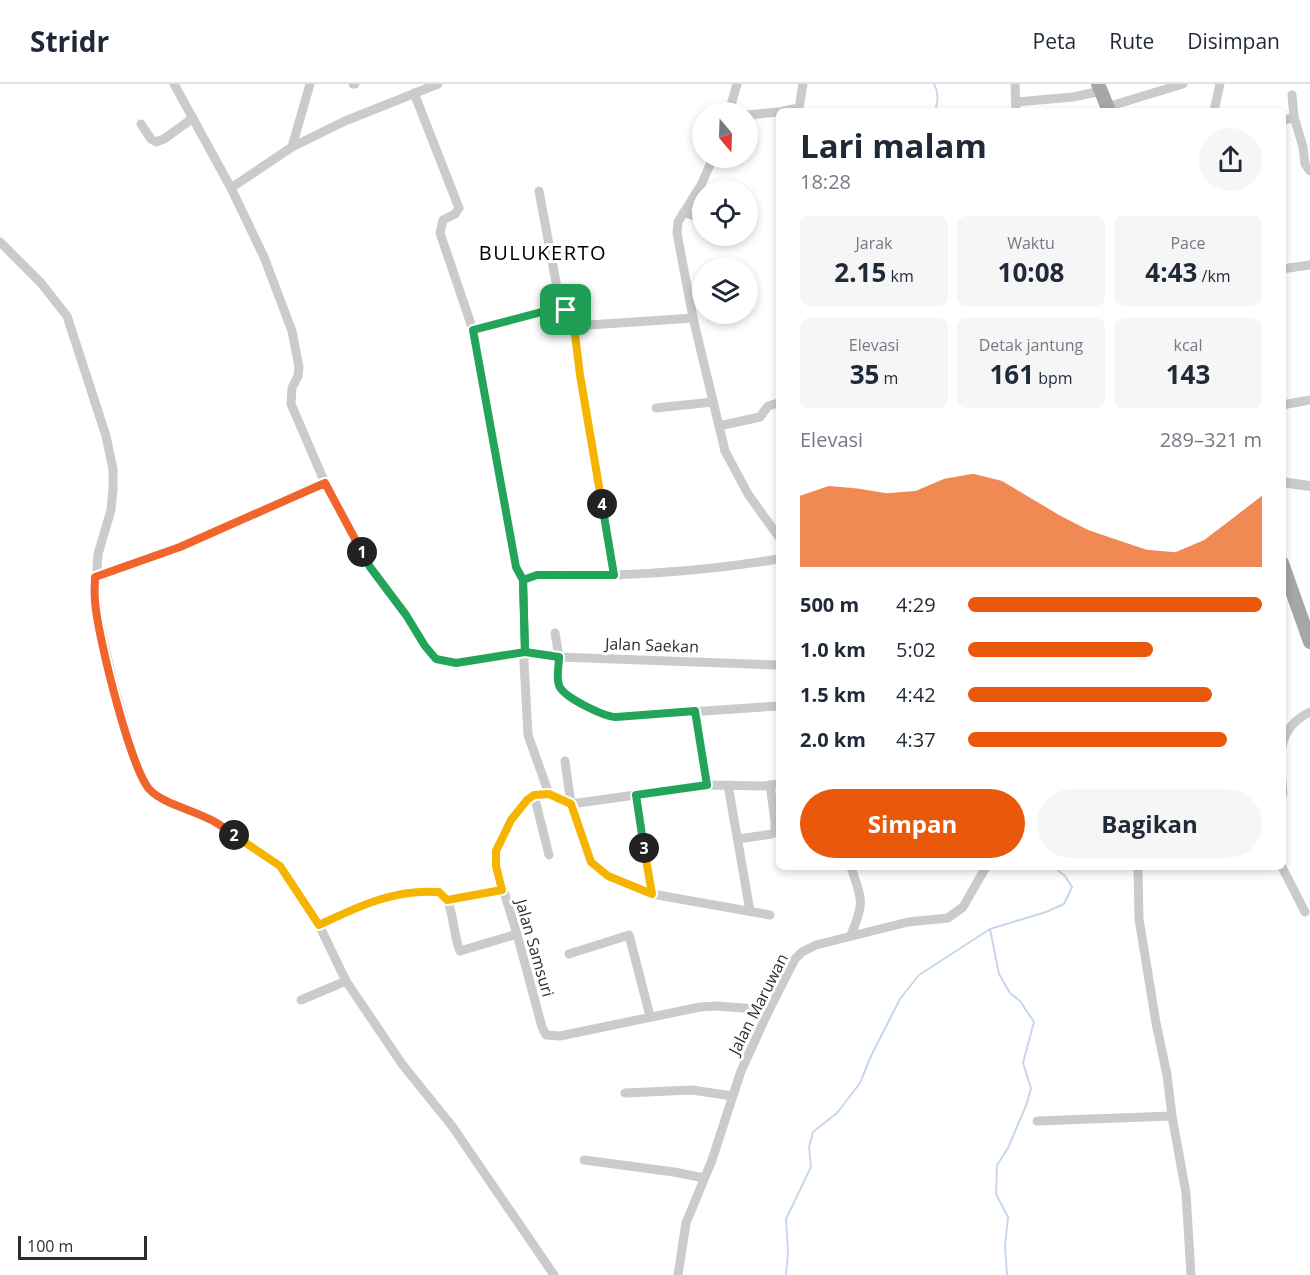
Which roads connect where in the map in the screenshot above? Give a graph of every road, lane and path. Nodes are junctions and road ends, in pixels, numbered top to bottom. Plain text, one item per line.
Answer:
1 (174, 84) edge
2 (310, 84) edge
3 (438, 84) edge
4 (738, 84) edge
5 (803, 84) edge
6 (1015, 84) edge
7 (1183, 84) edge
8 (1221, 84) edge
9 (1099, 88) edge
10 (414, 93) junction
11 (1292, 95) dead end
12 (732, 102) edge
13 (1016, 106) edge
14 (799, 108) edge
15 (1108, 108) edge
16 (1111, 108) edge
17 (1215, 108) edge
18 (776, 111) edge
19 (758, 114) edge
20 (1294, 117) junction
21 (193, 118) junction
22 (1286, 120) edge
23 (141, 124) dead end
24 (292, 147) junction
25 (709, 168) edge
26 (1310, 171) edge
27 (231, 188) junction
28 (539, 191) dead end
29 (684, 212) junction
30 (692, 215) edge
31 (0, 242) edge
32 (1310, 265) edge
33 (1286, 268) edge
34 (561, 309) junction
35 (692, 313) edge
36 (692, 318) edge
37 (694, 324) edge
38 (574, 326) junction
39 (473, 330) junction
40 (1310, 400) edge
41 (713, 402) junction
42 (776, 404) edge
43 (1286, 404) edge
44 (656, 408) dead end
45 (719, 426) junction
46 (325, 483) junction
47 (1286, 483) edge
48 (1310, 486) edge
49 (776, 533) edge
50 (776, 559) edge
51 (1286, 574) edge
52 (614, 575) junction
53 (95, 577) junction
54 (523, 580) junction
55 (555, 633) dead end
56 (1310, 642) edge
57 (525, 652) junction
58 (559, 657) junction
59 (776, 665) edge
60 (776, 706) edge
61 (695, 711) junction
62 (1310, 712) edge
63 (1286, 734) edge
64 (565, 761) dead end
65 (774, 784) edge
66 (707, 785) junction
67 (728, 785) junction
68 (549, 794) junction
69 (534, 795) junction
70 (636, 795) junction
71 (571, 804) junction
72 (738, 839) junction
73 (549, 855) dead end
74 (852, 870) edge
75 (984, 870) edge
76 (1138, 870) edge
77 (1284, 870) edge
78 (502, 890) junction
79 (652, 894) junction
80 (447, 900) junction
81 (750, 911) junction
82 (1305, 912) dead end
83 (770, 915) dead end
84 (319, 925) junction
85 (517, 934) junction
86 (851, 935) junction
87 (569, 954) dead end
88 (346, 981) junction
89 (301, 1000) dead end
90 (769, 1010) junction
91 (650, 1016) junction
92 (625, 1093) dead end
93 (732, 1096) junction
94 (1172, 1116) junction
95 (1037, 1121) dead end
96 (584, 1160) dead end
97 (704, 1178) junction
98 (554, 1275) edge
99 (678, 1275) edge
100 (1191, 1275) edge

1 - 21 street, Jalan Saekan
2 - 24 street
3 - 10 street
4 - 12 street
5 - 14 street
6 - 13 street
7 - 16 street
8 - 17 street
9 - 13 street
9 - 15 main road
10 - 24 street
10 - 39 street
11 - 20 street
18 - 19 street
20 - 22 street
20 - 26 street
21 - 23 street
21 - 27 street, Jalan Saekan
24 - 27 street
25 - 29 street
27 - 46 street, Jalan Saekan
28 - 34 street
29 - 30 street
29 - 35 street
31 - 53 street
32 - 33 street
34 - 38 street
34 - 39 street
36 - 38 street
37 - 41 street
38 - 52 street
39 - 54 street
40 - 43 street
41 - 44 street
41 - 45 street
42 - 45 street
45 - 49 street
46 - 53 street
46 - 57 street, Jalan Saekan
47 - 48 street
50 - 52 street
51 - 56 main road
52 - 54 street
53 - 84 street
54 - 57 street
55 - 58 street
57 - 58 street, Jalan Saekan
57 - 68 street
58 - 59 street, Jalan Saekan
58 - 61 street
60 - 61 street
61 - 66 street
62 - 63 street
64 - 71 street
65 - 67 street
65 - 72 street
66 - 67 street
66 - 70 street
67 - 72 street
68 - 69 street
68 - 71 street
69 - 73 street
69 - 78 street, Jalan Samsuri
70 - 71 street
70 - 79 street
71 - 79 street
72 - 81 street
74 - 86 street
75 - 86 street, Jalan Maruwan
76 - 94 street
77 - 82 street
78 - 80 street
78 - 85 street, Jalan Samsuri
79 - 81 street
80 - 84 street
80 - 85 street
81 - 83 street
84 - 88 street
85 - 91 street, Jalan Samsuri
86 - 90 street, Jalan Maruwan
87 - 91 street
88 - 89 street
88 - 98 street
90 - 91 street, Jalan Samsuri
90 - 93 street, Jalan Maruwan
92 - 93 street
93 - 97 street, Jalan Maruwan
94 - 95 street
94 - 100 street
96 - 97 street
97 - 99 street, Jalan Maruwan

